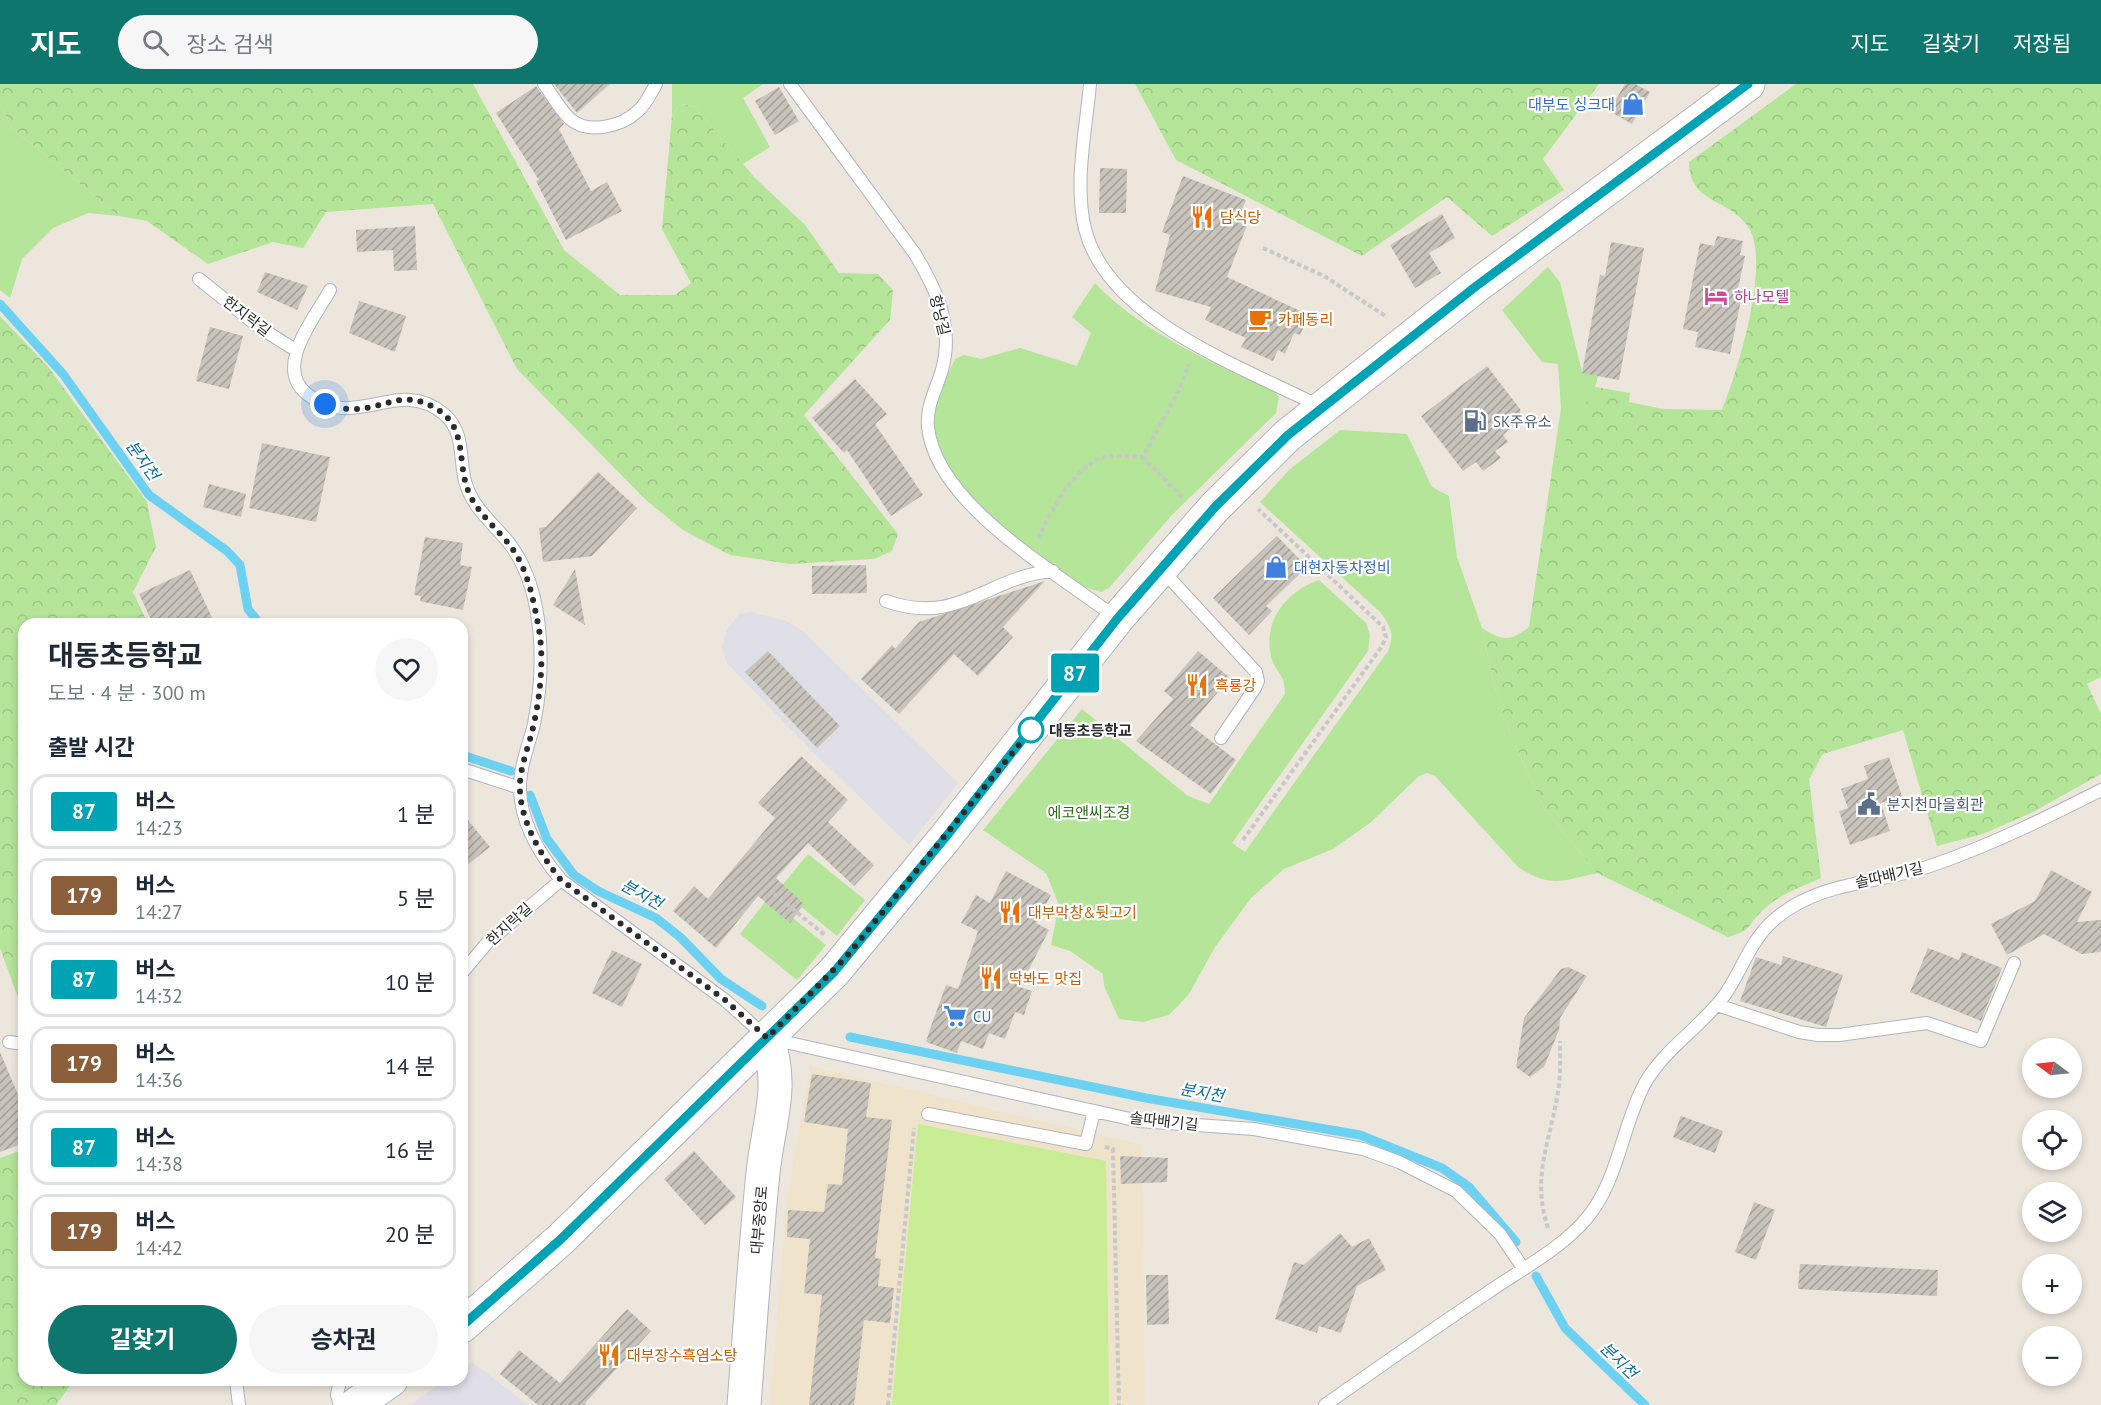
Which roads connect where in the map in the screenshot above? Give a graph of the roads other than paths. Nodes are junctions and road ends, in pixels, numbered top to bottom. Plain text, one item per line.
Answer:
1 (544, 84) edge
2 (656, 84) edge
3 (790, 84) edge
4 (1090, 84) edge
5 (1748, 84) edge
6 (199, 279) dead end
7 (330, 290) dead end
8 (297, 351) junction
9 (1322, 407) junction
10 (1161, 569) junction
11 (1053, 571) junction
12 (886, 601) dead end
13 (1117, 619) junction
14 (1221, 738) dead end
15 (468, 771) edge
16 (520, 789) junction
17 (2101, 790) edge
18 (561, 880) junction
19 (2014, 963) dead end
20 (468, 966) edge
21 (1717, 1005) junction
22 (767, 1038) junction
23 (9, 1042) dead end
24 (18, 1043) edge
25 (1094, 1111) junction
26 (928, 1114) road end
27 (1523, 1268) junction
28 (468, 1321) edge
29 (237, 1386) edge
30 (243, 1386) edge
31 (338, 1386) edge
32 (382, 1386) edge
33 (240, 1405) edge
34 (340, 1405) edge
35 (355, 1405) edge
36 (744, 1405) edge
37 (1325, 1405) edge

1 - 2 lane
3 - 11 lane, 항낭길
4 - 9 lane
5 - 9 main road
6 - 8 lane, 한지락길
7 - 8 lane
8 - 16 lane
9 - 10 main road
10 - 13 main road
10 - 14 lane
11 - 12 lane
11 - 13 lane, 항낭길
13 - 22 main road
15 - 16 lane
16 - 18 lane
17 - 21 lane, 솔따배기길
18 - 20 lane, 한지락길
18 - 22 lane
19 - 21 lane
21 - 27 lane, 솔따배기길
22 - 25 lane, 솔따배기길
22 - 28 main road
22 - 36 main road, 대부중앙로
23 - 24 lane
25 - 26 lane
25 - 27 lane, 솔따배기길
27 - 37 lane, 솔따배기길
29 - 33 lane
30 - 33 lane
31 - 34 lane
32 - 35 main road

